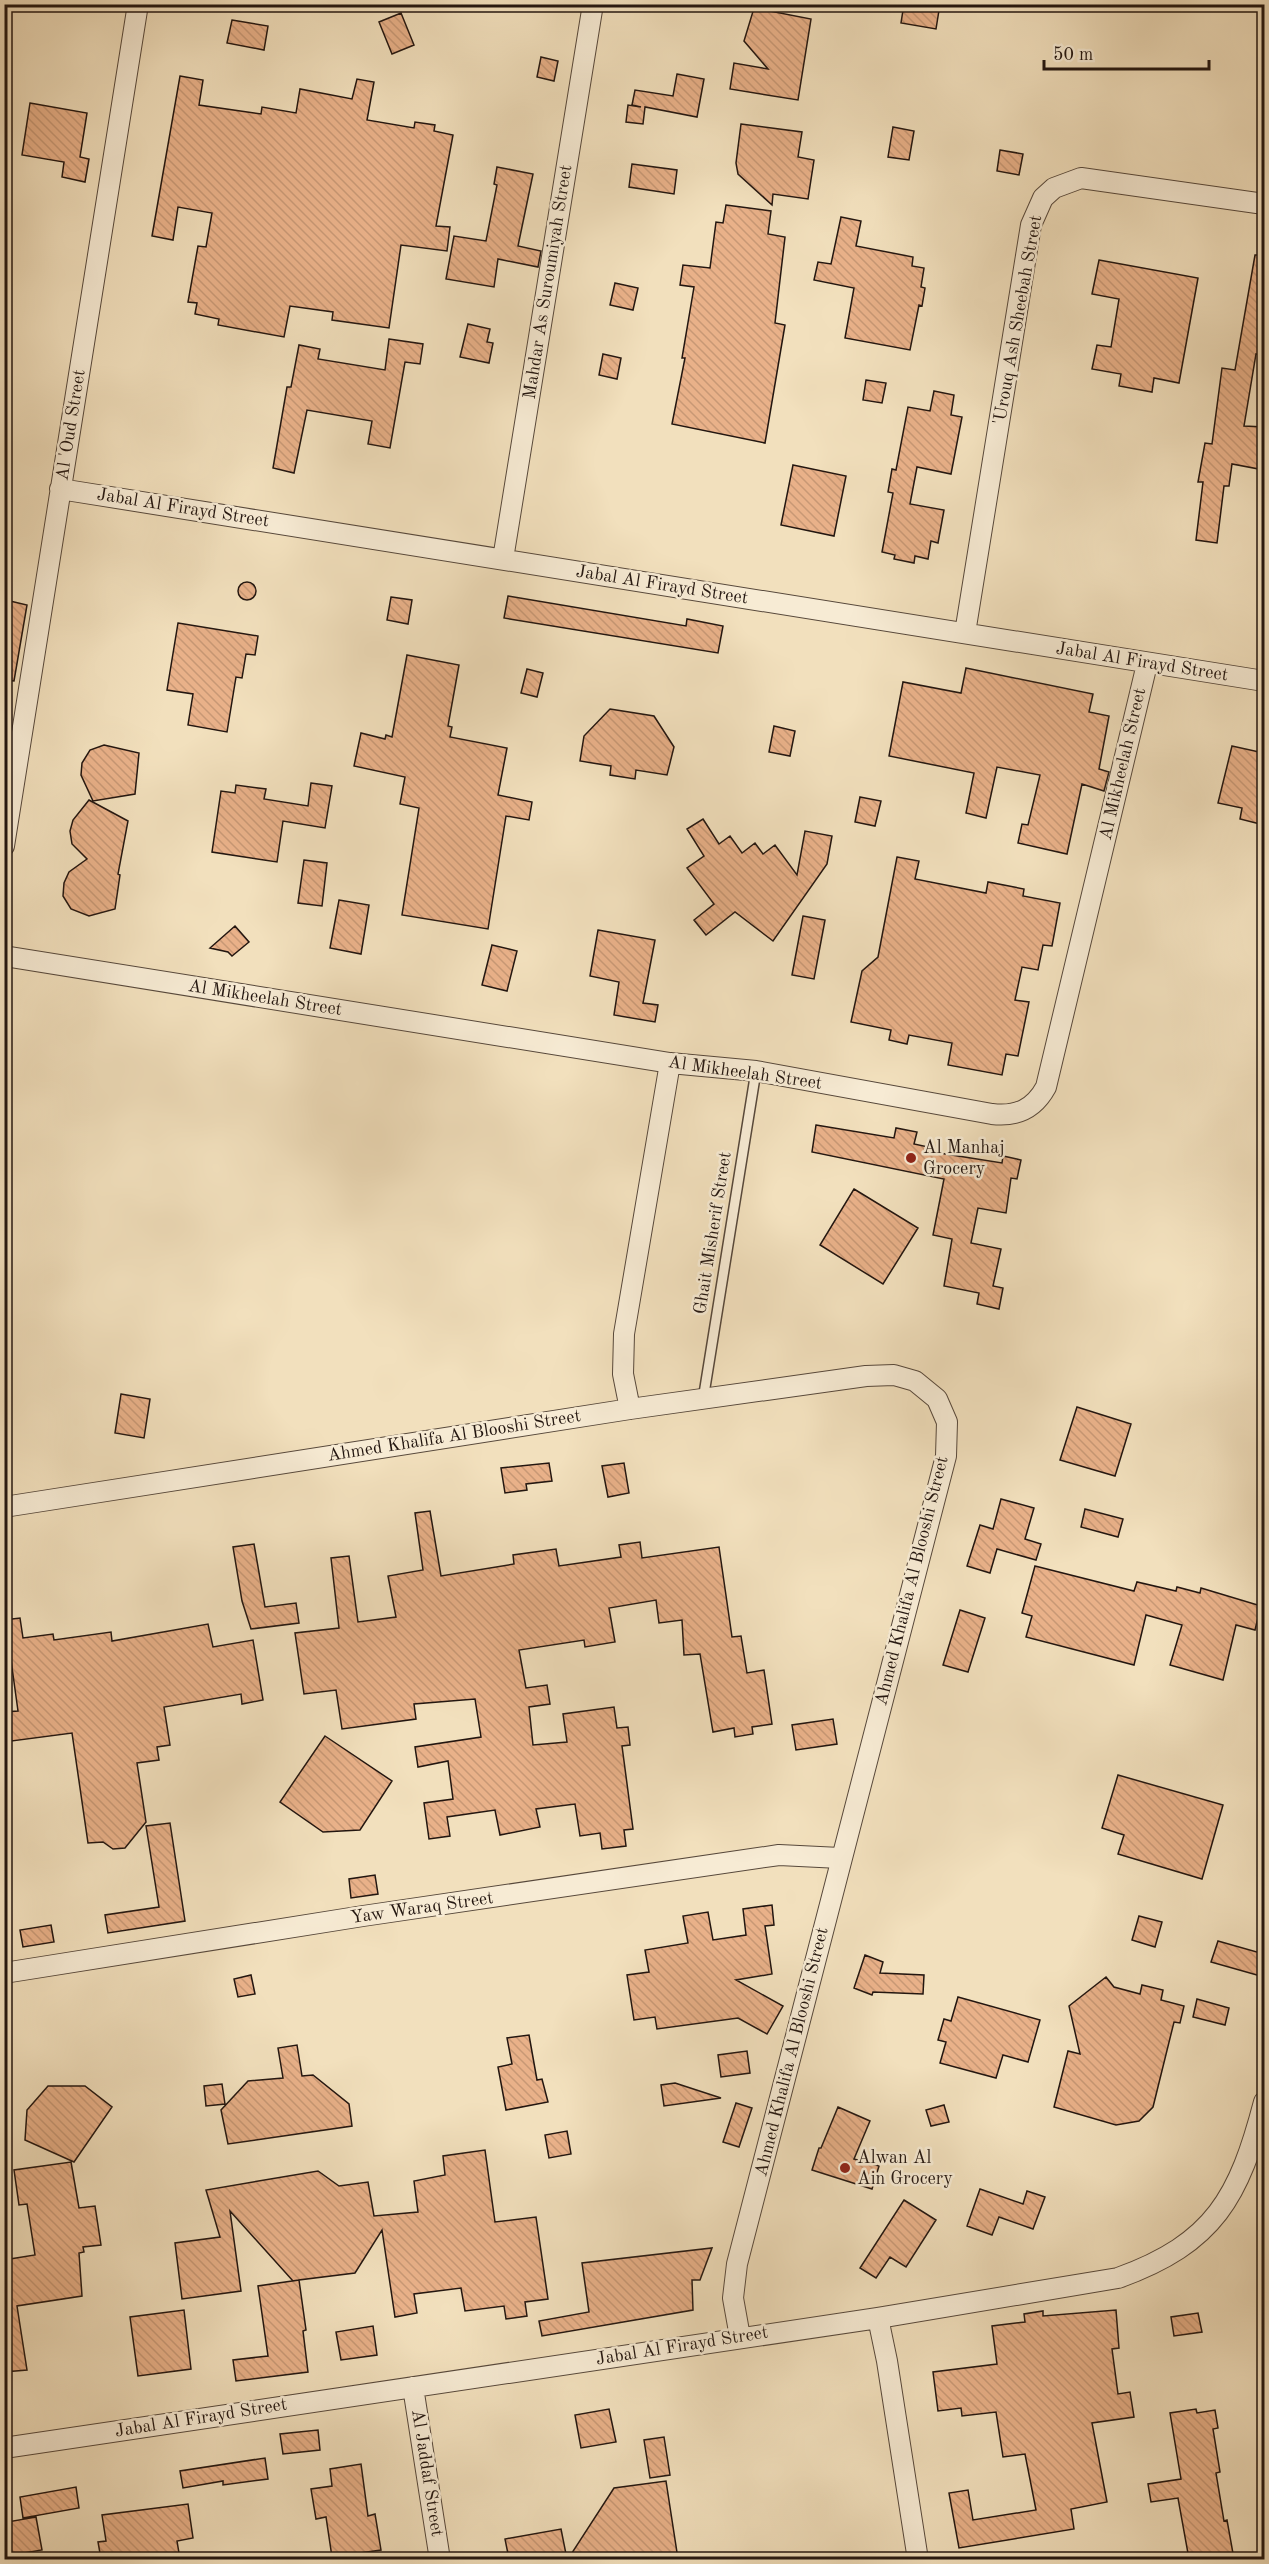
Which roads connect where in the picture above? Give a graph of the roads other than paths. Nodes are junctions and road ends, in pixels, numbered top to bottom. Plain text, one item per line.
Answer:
1 (138, 4) edge
2 (593, 4) edge
3 (1264, 204) edge
4 (60, 489) junction
5 (502, 559) junction
6 (965, 633) junction
7 (1147, 664) junction
8 (1264, 681) edge
9 (4, 846) edge
10 (4, 956) edge
11 (670, 1064) junction
12 (756, 1071) junction
13 (703, 1400) junction
14 (630, 1409) junction
15 (4, 1507) edge
16 (840, 1858) junction
17 (4, 1973) edge
18 (1264, 2102) edge
19 (878, 2318) junction
20 (740, 2337) junction
21 (413, 2387) junction
22 (4, 2448) edge
23 (440, 2559) edge
24 (918, 2559) edge

1 - 4 street, Al 'Oud Street
2 - 5 street, Mahdar As Suroumiyah Street
3 - 6 street, 'Urouq Ash Sheebah Street
4 - 5 street, Jabal Al Firayd Street
4 - 9 street, Al 'Oud Street
5 - 6 street, Jabal Al Firayd Street
6 - 7 street, Jabal Al Firayd Street
7 - 8 street, Jabal Al Firayd Street
7 - 12 street, Al Mikheelah Street
10 - 11 street, Al Mikheelah Street
11 - 12 street, Al Mikheelah Street
11 - 14 street
12 - 13 lane, Ghait Misherif Street
13 - 14 street, Ahmed Khalifa Al Blooshi Street
13 - 16 street, Ahmed Khalifa Al Blooshi Street
14 - 15 street, Ahmed Khalifa Al Blooshi Street
16 - 17 street, Yaw Waraq Street
16 - 20 street, Ahmed Khalifa Al Blooshi Street
18 - 19 street, Jabal Al Firayd Street
19 - 20 street, Jabal Al Firayd Street
19 - 24 street
20 - 21 street, Jabal Al Firayd Street
21 - 22 street, Jabal Al Firayd Street
21 - 23 street, Al Jaddaf Street

